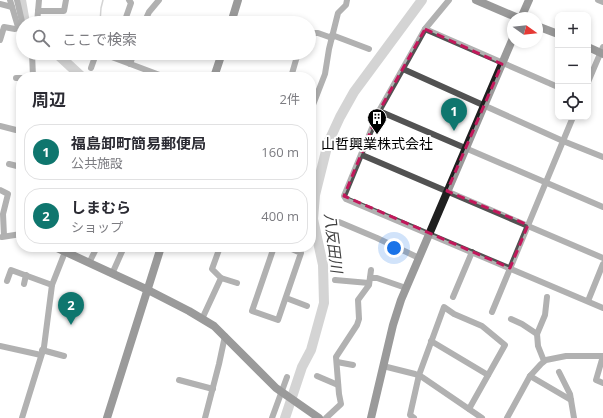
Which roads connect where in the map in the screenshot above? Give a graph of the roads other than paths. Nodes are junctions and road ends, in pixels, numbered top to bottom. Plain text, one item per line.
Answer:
1 (10, 0) edge
2 (17, 0) edge
3 (39, 0) edge
4 (66, 0) edge
5 (129, 0) edge
6 (159, 0) edge
7 (238, 0) edge
8 (347, 0) edge
9 (449, 0) edge
10 (476, 0) edge
11 (529, 0) edge
12 (598, 0) edge
13 (603, 2) edge
14 (0, 4) edge
15 (12, 7) junction
16 (38, 11) junction
17 (524, 12) edge
18 (507, 13) edge
19 (16, 16) edge
20 (19, 16) edge
21 (38, 16) edge
22 (126, 16) edge
23 (147, 16) edge
24 (234, 16) edge
25 (543, 28) edge
26 (425, 29) junction
27 (16, 30) edge
28 (316, 33) edge
29 (555, 33) edge
30 (332, 37) junction
31 (0, 40) edge
32 (509, 48) edge
33 (591, 48) edge
34 (369, 49) dead end
35 (602, 51) edge
36 (32, 60) edge
37 (94, 60) edge
38 (123, 60) edge
39 (131, 60) edge
40 (220, 60) edge
41 (296, 60) edge
42 (130, 64) junction
43 (502, 64) junction
44 (91, 68) dead end
45 (403, 69) junction
46 (33, 72) edge
47 (152, 72) edge
48 (216, 72) edge
49 (293, 72) edge
50 (591, 75) edge
51 (555, 86) edge
52 (316, 97) edge
53 (485, 106) junction
54 (379, 111) junction
55 (572, 120) edge
56 (0, 126) edge
57 (16, 130) dead end
58 (563, 141) junction
59 (466, 149) junction
60 (362, 155) junction
61 (603, 157) edge
62 (9, 164) dead end
63 (16, 166) edge
64 (546, 182) junction
65 (0, 190) edge
66 (447, 191) junction
67 (603, 207) edge
68 (339, 222) dead end
69 (528, 225) junction
70 (430, 233) junction
71 (16, 235) edge
72 (2, 237) edge
73 (65, 252) joint
74 (94, 252) edge
75 (122, 252) edge
76 (160, 252) edge
77 (218, 252) edge
78 (272, 252) edge
79 (299, 252) edge
80 (472, 252) junction
81 (419, 258) junction
82 (603, 258) edge
83 (89, 263) junction
84 (603, 264) edge
85 (510, 268) junction
86 (371, 270) dead end
87 (112, 274) junction
88 (26, 275) junction
89 (221, 278) junction
90 (335, 280) dead end
91 (370, 280) junction
92 (7, 281) dead end
93 (237, 283) dead end
94 (24, 284) dead end
95 (52, 285) junction
96 (406, 288) junction
97 (148, 290) junction
98 (453, 297) dead end
99 (547, 297) dead end
100 (286, 298) junction
101 (588, 301) junction
102 (307, 306) dead end
103 (603, 308) edge
104 (492, 312) dead end
105 (202, 319) junction
106 (511, 319) dead end
107 (537, 334) junction
108 (225, 336) junction
109 (431, 341) junction
110 (0, 346) edge
111 (42, 352) junction
112 (64, 356) dead end
113 (337, 362) junction
114 (544, 362) junction
115 (353, 366) dead end
116 (383, 366) junction
117 (560, 372) dead end
118 (419, 375) junction
119 (488, 375) junction
120 (317, 376) dead end
121 (530, 376) junction
122 (286, 377) dead end
123 (179, 380) dead end
124 (603, 383) edge
125 (338, 385) junction
126 (213, 389) junction
127 (282, 392) junction
128 (571, 400) junction
129 (469, 409) junction
130 (509, 417) edge
131 (22, 418) edge
132 (107, 418) edge
133 (205, 418) edge
134 (272, 418) edge
135 (319, 418) edge
136 (326, 418) edge
137 (371, 418) edge
138 (414, 418) edge
139 (482, 418) edge
140 (574, 418) edge

1 - 15 street
2 - 20 street
3 - 16 street
4 - 16 street
5 - 22 street
6 - 23 street
7 - 24 street
8 - 30 street
9 - 26 street
10 - 18 street
11 - 17 street
12 - 13 street
14 - 15 street
15 - 19 street
16 - 21 street
25 - 29 street
26 - 43 street
26 - 45 street
27 - 31 street
28 - 30 street
30 - 34 street
30 - 52 street
32 - 43 street
33 - 35 street
35 - 50 street
36 - 46 street
37 - 44 street
38 - 42 street
39 - 42 street
40 - 48 street
41 - 49 street
42 - 47 street
43 - 51 street
43 - 53 street
45 - 53 street
45 - 54 street
53 - 58 street
53 - 59 street
54 - 59 street
54 - 60 street
55 - 58 street
56 - 57 street
58 - 61 street
58 - 64 street
59 - 64 street
59 - 66 street
60 - 66 street
60 - 70 street
62 - 63 street
64 - 67 street
64 - 69 street
65 - 72 street
66 - 69 street
66 - 70 street
68 - 81 street
69 - 82 street
69 - 85 street
70 - 80 street
70 - 81 street
71 - 72 street
73 - 83 street
73 - 95 street
74 - 83 street
75 - 87 street
76 - 97 street
77 - 89 street
78 - 100 street
79 - 100 street
80 - 85 street
80 - 98 street
81 - 96 street
83 - 87 street
84 - 101 street
85 - 101 street
85 - 104 street
86 - 91 street
87 - 97 street
88 - 92 street
88 - 94 street
88 - 95 street
89 - 93 street
89 - 105 street
90 - 91 street
91 - 96 street
91 - 113 street
95 - 111 street
96 - 116 street
97 - 105 street
97 - 132 street
99 - 107 street
100 - 102 street
101 - 103 street
105 - 108 street
106 - 107 street
107 - 114 street
108 - 126 street
108 - 127 street
109 - 118 street
109 - 119 street
109 - 119 street
110 - 111 street
111 - 112 street
111 - 131 street
113 - 115 street
113 - 125 street
114 - 121 street
114 - 124 street
116 - 118 street
116 - 137 street
117 - 128 street
118 - 129 street
118 - 138 street
119 - 129 street
120 - 125 street
121 - 128 street
121 - 130 street
122 - 127 street
123 - 126 street
125 - 136 street
126 - 133 street
127 - 134 street
127 - 135 street
128 - 140 street
129 - 139 street

